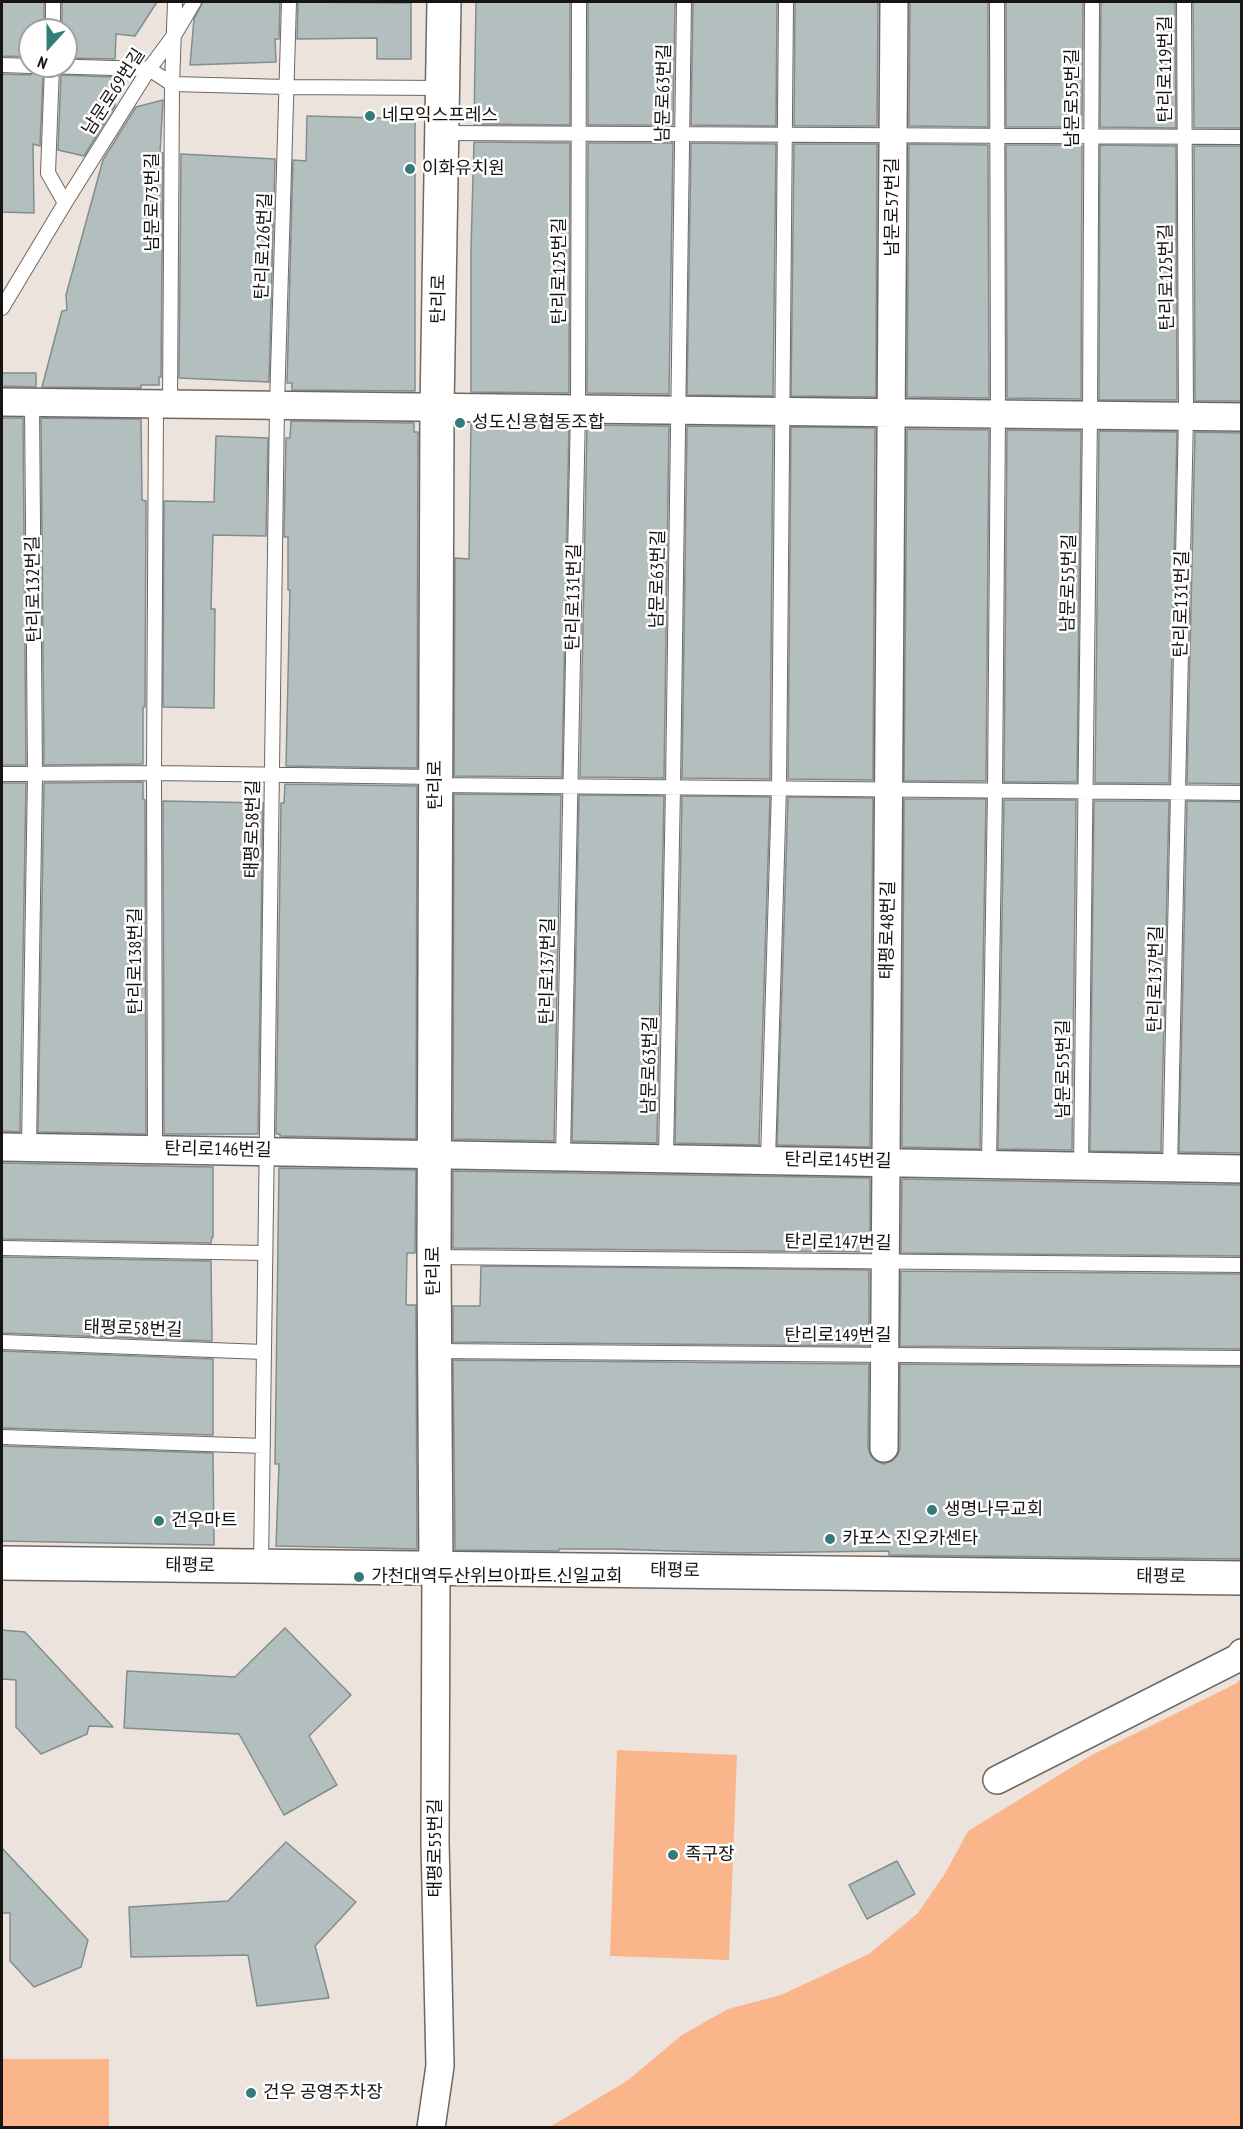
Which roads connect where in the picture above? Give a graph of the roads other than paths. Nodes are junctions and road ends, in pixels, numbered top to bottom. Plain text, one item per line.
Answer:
1 (53, 2) edge
2 (175, 2) edge
3 (194, 2) edge
4 (289, 2) edge
5 (444, 2) edge
6 (579, 2) edge
7 (684, 2) edge
8 (786, 2) edge
9 (894, 2) edge
10 (997, 2) edge
11 (1092, 2) edge
12 (1184, 2) edge
13 (53, 18) edge
14 (175, 34) junction
15 (2, 65) edge
16 (18, 66) edge
17 (78, 67) edge
18 (149, 69) junction
19 (52, 78) edge
20 (172, 84) junction
21 (286, 87) junction
22 (442, 88) junction
23 (442, 133) junction
24 (578, 134) junction
25 (682, 135) junction
26 (783, 135) junction
27 (894, 135) junction
28 (997, 136) junction
29 (1091, 137) junction
30 (1184, 137) junction
31 (1242, 137) edge
32 (65, 203) junction
33 (2, 308) edge
34 (2, 402) edge
35 (32, 402) junction
36 (163, 404) junction
37 (277, 405) junction
38 (437, 407) junction
39 (578, 409) junction
40 (678, 410) junction
41 (782, 411) junction
42 (892, 413) junction
43 (998, 414) junction
44 (1090, 415) junction
45 (1186, 416) junction
46 (1242, 417) edge
47 (154, 773) junction
48 (2, 774) edge
49 (35, 775) junction
50 (272, 775) junction
51 (436, 781) junction
52 (570, 786) junction
53 (673, 787) junction
54 (779, 788) junction
55 (890, 789) junction
56 (995, 791) junction
57 (1084, 791) junction
58 (1179, 792) junction
59 (1242, 793) edge
60 (2, 1147) edge
61 (29, 1147) junction
62 (155, 1149) junction
63 (267, 1150) junction
64 (434, 1153) junction
65 (563, 1156) junction
66 (666, 1158) junction
67 (768, 1160) junction
68 (886, 1162) junction
69 (989, 1164) junction
70 (1081, 1166) junction
71 (1170, 1168) junction
72 (1242, 1169) edge
73 (2, 1248) edge
74 (265, 1253) junction
75 (434, 1257) junction
76 (885, 1261) junction
77 (1242, 1265) edge
78 (2, 1342) edge
79 (435, 1351) junction
80 (264, 1352) junction
81 (884, 1354) junction
82 (1242, 1358) edge
83 (2, 1437) edge
84 (263, 1446) junction
85 (884, 1448) dead end
86 (2, 1563) edge
87 (261, 1566) junction
88 (436, 1568) junction
89 (1242, 1578) edge
90 (1242, 1653) edge
91 (997, 1780) dead end
92 (431, 2127) edge

1 - 13 lane
2 - 14 lane, 남문로73번길
3 - 14 lane, 남문로69번길
4 - 21 lane
5 - 22 main road, 탄리로
6 - 24 lane
7 - 25 lane, 남문로63번길
8 - 26 lane
9 - 27 street, 남문로57번길
10 - 28 lane
11 - 29 lane, 남문로55번길
12 - 30 lane, 탄리로119번길
14 - 18 lane, 남문로69번길
14 - 20 lane, 남문로73번길
15 - 16 lane
17 - 18 lane
18 - 20 lane
18 - 32 lane, 남문로69번길
19 - 32 lane
20 - 21 lane
20 - 36 lane, 남문로73번길
21 - 22 lane
21 - 37 lane, 탄리로126번길
22 - 23 main road, 탄리로
23 - 24 lane
23 - 38 main road, 탄리로
24 - 25 lane
24 - 39 lane, 탄리로125번길
25 - 26 lane
25 - 40 lane, 남문로63번길
26 - 27 lane
26 - 41 lane
27 - 28 lane
27 - 42 street, 남문로57번길
28 - 29 lane
28 - 43 lane
29 - 30 lane
29 - 44 lane, 남문로55번길
30 - 31 lane
30 - 45 lane, 탄리로125번길
32 - 33 lane, 남문로69번길
34 - 35 street
35 - 36 street
35 - 49 lane, 탄리로132번길
36 - 37 street
36 - 47 lane
37 - 38 street
37 - 50 lane, 태평로58번길
38 - 39 street
38 - 51 main road, 탄리로
39 - 40 street
39 - 52 lane, 탄리로131번길
40 - 41 street
40 - 53 lane, 남문로63번길
41 - 42 street
41 - 54 lane
42 - 43 street
42 - 55 street, 태평로48번길
43 - 44 street
43 - 56 lane
44 - 45 street
44 - 57 lane, 남문로55번길
45 - 46 street
45 - 58 lane, 탄리로131번길
47 - 49 lane
47 - 50 lane
47 - 62 lane, 탄리로138번길
48 - 49 lane
49 - 61 lane
50 - 51 lane
50 - 63 lane, 태평로58번길
51 - 52 lane
51 - 64 main road, 탄리로
52 - 53 lane
52 - 65 lane, 탄리로137번길
53 - 54 lane
53 - 66 lane, 남문로63번길
54 - 55 lane
54 - 67 lane
55 - 56 lane
55 - 68 street, 태평로48번길
56 - 57 lane
56 - 69 lane
57 - 58 lane
57 - 70 lane, 남문로55번길
58 - 59 lane
58 - 71 lane, 탄리로137번길
60 - 61 street, 탄리로146번길
61 - 62 street, 탄리로146번길
62 - 63 street, 탄리로146번길
63 - 64 street, 탄리로146번길
63 - 74 lane, 태평로58번길
64 - 65 street, 탄리로145번길
64 - 75 main road, 탄리로
65 - 66 street, 탄리로145번길
66 - 67 street, 탄리로145번길
67 - 68 street, 탄리로145번길
68 - 69 street, 탄리로145번길
68 - 76 street, 태평로48번길
69 - 70 street, 탄리로145번길
70 - 71 street, 탄리로145번길
71 - 72 street, 탄리로145번길
73 - 74 lane
74 - 80 lane, 태평로58번길
75 - 76 lane, 탄리로147번길
75 - 79 main road, 탄리로
76 - 77 lane, 탄리로147번길
76 - 81 street, 태평로48번길
78 - 80 lane, 태평로58번길
79 - 81 lane, 탄리로149번길
79 - 88 main road, 탄리로
80 - 84 lane, 태평로58번길
81 - 82 lane, 탄리로149번길
81 - 85 street, 태평로48번길
83 - 84 lane
84 - 87 lane, 태평로58번길
86 - 87 main road, 태평로
87 - 88 main road, 태평로
88 - 89 main road, 태평로
88 - 92 street, 태평로55번길
90 - 91 street

